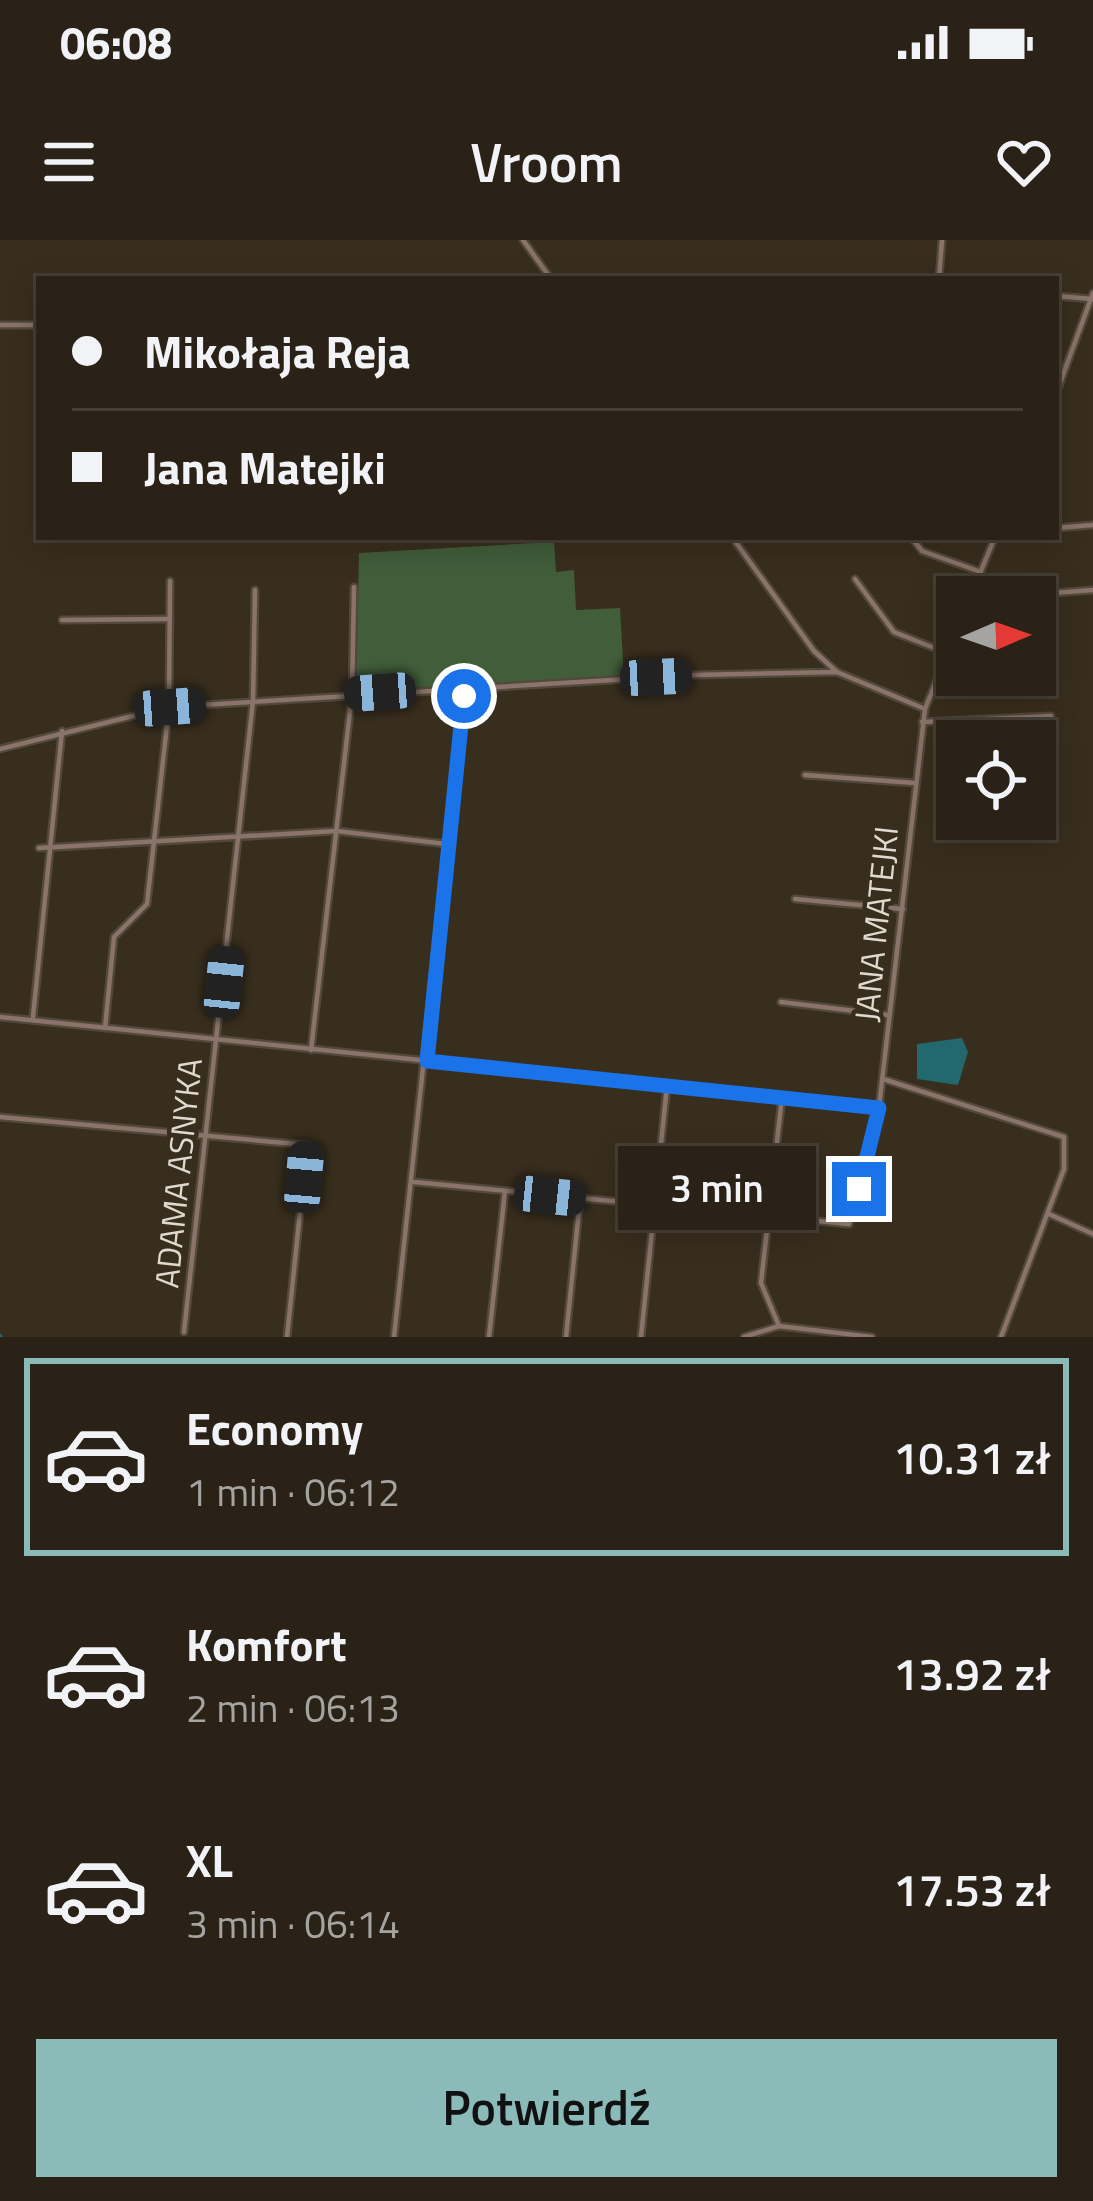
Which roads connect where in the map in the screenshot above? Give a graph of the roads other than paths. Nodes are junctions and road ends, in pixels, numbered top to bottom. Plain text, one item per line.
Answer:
1 (523, 240) edge
2 (942, 240) edge
3 (549, 276) edge
4 (939, 276) edge
5 (1059, 296) edge
6 (1093, 296) edge
7 (0, 325) edge
8 (36, 325) edge
9 (1059, 387) edge
10 (1093, 525) edge
11 (1059, 528) edge
12 (734, 540) edge
13 (913, 540) edge
14 (993, 540) edge
15 (981, 572) junction
16 (979, 576) edge
17 (855, 579) dead end
18 (170, 581) dead end
19 (353, 587) dead end
20 (255, 590) dead end
21 (1093, 590) edge
22 (1056, 593) edge
23 (170, 619) junction
24 (62, 620) dead end
25 (936, 649) edge
26 (818, 656) junction
27 (812, 671) junction
28 (836, 672) junction
29 (936, 681) edge
30 (464, 687) junction
31 (352, 694) junction
32 (253, 701) junction
33 (170, 707) junction
34 (925, 709) junction
35 (1051, 716) dead end
36 (922, 722) junction
37 (62, 731) junction
38 (0, 749) edge
39 (806, 775) dead end
40 (915, 784) junction
41 (337, 831) junction
42 (239, 835) junction
43 (154, 840) junction
44 (448, 844) junction
45 (51, 847) junction
46 (39, 848) dead end
47 (795, 898) dead end
48 (903, 909) junction
49 (781, 1002) dead end
50 (891, 1015) junction
51 (0, 1017) edge
52 (33, 1020) junction
53 (105, 1028) junction
54 (217, 1040) junction
55 (311, 1049) junction
56 (427, 1061) junction
57 (883, 1079) junction
58 (667, 1086) junction
59 (782, 1097) junction
60 (879, 1108) junction
61 (0, 1117) edge
62 (207, 1135) junction
63 (414, 1182) junction
64 (505, 1191) junction
65 (580, 1200) junction
66 (654, 1207) junction
67 (1048, 1214) junction
68 (766, 1219) junction
69 (1093, 1234) edge
70 (779, 1326) junction
71 (184, 1332) dead end
72 (287, 1337) edge
73 (394, 1337) edge
74 (489, 1337) edge
75 (566, 1337) edge
76 (641, 1337) edge
77 (744, 1337) edge
78 (872, 1337) edge
79 (1000, 1337) edge

1 - 3 street
2 - 4 street
5 - 6 street
6 - 9 street
7 - 8 street
10 - 11 street
12 - 26 street
13 - 15 street
14 - 15 street
15 - 16 street
17 - 25 street
18 - 23 street
19 - 31 street
20 - 32 street, ADAMA ASNYKA
21 - 22 street
23 - 24 street
23 - 33 street
26 - 27 street
26 - 28 street
27 - 28 street
27 - 30 street
28 - 34 street
29 - 34 street, JANA MATEJKI
30 - 31 street
30 - 44 street
31 - 32 street
31 - 41 street
32 - 33 street
32 - 42 street, ADAMA ASNYKA
33 - 37 street
33 - 43 street
34 - 36 street, JANA MATEJKI
35 - 36 street
36 - 40 street, JANA MATEJKI
37 - 38 street
37 - 45 street
39 - 40 street
40 - 48 street, JANA MATEJKI
41 - 42 street
41 - 44 street
41 - 55 street
42 - 43 street
42 - 54 street, ADAMA ASNYKA
43 - 45 street
43 - 53 street
44 - 56 street
45 - 46 street
45 - 52 street
47 - 48 street
48 - 50 street, JANA MATEJKI
49 - 50 street
50 - 57 street, JANA MATEJKI
51 - 52 street
52 - 53 street
53 - 54 street
54 - 55 street
54 - 62 street, ADAMA ASNYKA
55 - 56 street
56 - 58 street
56 - 63 street
57 - 60 street, JANA MATEJKI
57 - 67 street
58 - 59 street
58 - 66 street
59 - 60 street
59 - 68 street
60 - 68 street, JANA MATEJKI
61 - 62 street
62 - 71 street, ADAMA ASNYKA
62 - 72 street
63 - 64 street
63 - 73 street
64 - 65 street
64 - 74 street
65 - 66 street
65 - 75 street
66 - 68 street
66 - 76 street
67 - 69 street
67 - 79 street
68 - 70 street
70 - 77 street
70 - 78 street

